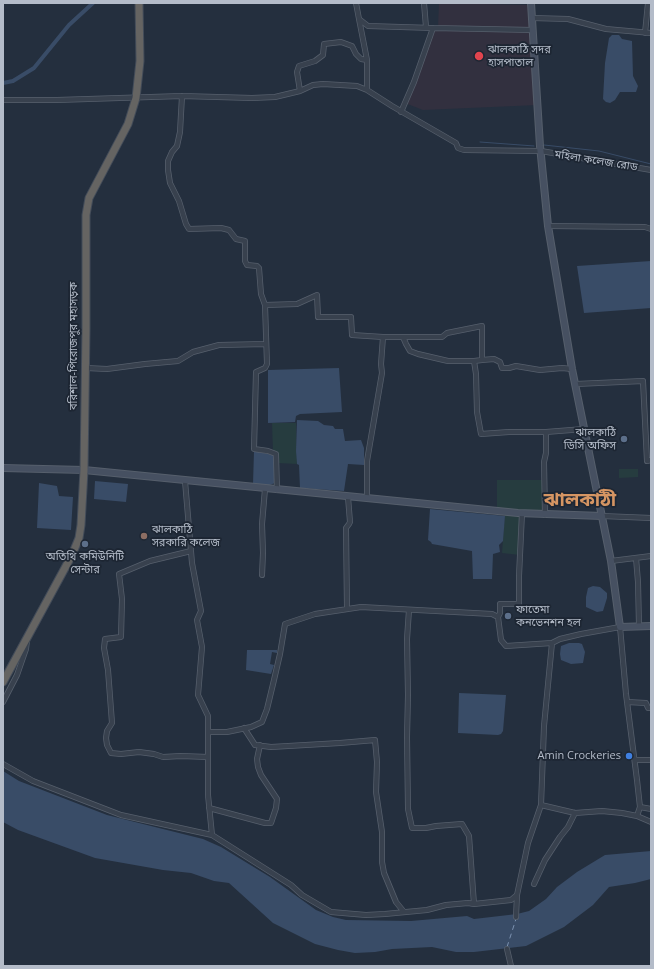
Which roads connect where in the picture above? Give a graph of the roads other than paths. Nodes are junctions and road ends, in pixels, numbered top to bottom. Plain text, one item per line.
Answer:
1 (139, 3) edge
2 (356, 3) edge
3 (424, 3) edge
4 (531, 3) edge
5 (648, 3) edge
6 (532, 18) junction
7 (359, 19) junction
8 (426, 28) junction
9 (433, 28) junction
10 (533, 30) junction
11 (645, 33) junction
12 (651, 33) edge
13 (367, 60) junction
14 (367, 90) junction
15 (300, 91) junction
16 (182, 96) junction
17 (136, 98) junction
18 (3, 100) edge
19 (401, 112) junction
20 (541, 151) junction
21 (651, 170) edge
22 (548, 226) junction
23 (651, 229) edge
24 (265, 305) junction
25 (383, 337) junction
26 (404, 337) junction
27 (266, 344) junction
28 (482, 360) junction
29 (474, 361) junction
30 (86, 368) junction
31 (572, 368) junction
32 (576, 384) junction
33 (584, 429) junction
34 (546, 432) junction
35 (651, 460) edge
36 (3, 468) edge
37 (84, 470) junction
38 (185, 481) junction
39 (265, 489) junction
40 (277, 490) junction
41 (348, 497) junction
42 (367, 498) junction
43 (522, 513) junction
44 (545, 515) junction
45 (602, 516) junction
46 (651, 518) edge
47 (191, 551) junction
48 (651, 556) edge
49 (636, 558) junction
50 (611, 561) junction
51 (262, 575) dead end
52 (347, 609) junction
53 (409, 610) junction
54 (498, 616) junction
55 (639, 626) junction
56 (651, 626) edge
57 (620, 627) junction
58 (27, 637) junction
59 (552, 643) junction
60 (3, 682) edge
61 (3, 702) edge
62 (627, 702) junction
63 (651, 708) edge
64 (244, 728) junction
65 (208, 732) junction
66 (260, 745) junction
67 (208, 757) junction
68 (635, 760) junction
69 (651, 760) edge
70 (3, 764) edge
71 (541, 805) junction
72 (640, 807) junction
73 (210, 808) junction
74 (651, 808) edge
75 (575, 812) junction
76 (637, 816) junction
77 (651, 822) edge
78 (212, 835) junction
79 (534, 884) dead end
80 (517, 895) junction
81 (474, 904) junction
82 (404, 912) junction
83 (516, 917) dead end
84 (507, 949) dead end
85 (511, 966) edge

1 - 17 highway, বরিশাল-পিরোজপুর মহাসড়ক
2 - 7 street
3 - 8 street
4 - 6 main road
5 - 11 street
6 - 10 main road
6 - 11 street
7 - 8 street
7 - 13 street
8 - 9 street
9 - 10 street
9 - 19 street
10 - 20 main road
11 - 12 street
13 - 14 street
13 - 15 street
14 - 15 street, মহিলা কলেজ রোড
14 - 19 street, মহিলা কলেজ রোড
15 - 16 street, মহিলা কলেজ রোড
16 - 17 street, মহিলা কলেজ রোড
16 - 24 street
17 - 18 street, মহিলা কলেজ রোড
17 - 30 highway, বরিশাল-পিরোজপুর মহাসড়ক
19 - 20 street, মহিলা কলেজ রোড
20 - 21 street, মহিলা কলেজ রোড
20 - 22 main road
22 - 23 street
22 - 31 main road
24 - 25 street
24 - 27 street
25 - 26 street
25 - 42 street
26 - 28 street
26 - 29 street
27 - 30 street
27 - 40 street
28 - 29 street
28 - 31 street
29 - 34 street
30 - 37 highway, বরিশাল-পিরোজপুর মহাসড়ক
31 - 32 main road
32 - 33 main road
32 - 35 street
33 - 34 street
33 - 45 main road
34 - 44 street
36 - 37 main road
37 - 38 main road
37 - 58 highway, বরিশাল-পিরোজপুর মহাসড়ক
38 - 39 main road
38 - 47 street
39 - 40 main road
39 - 51 street
40 - 41 main road
41 - 42 main road
41 - 52 street
42 - 43 main road
43 - 44 main road
43 - 54 street
44 - 45 main road
45 - 46 street
45 - 50 main road
47 - 65 street
47 - 67 street
48 - 49 street
49 - 50 street
49 - 55 street
50 - 57 main road
52 - 53 street
52 - 64 street
53 - 54 street
53 - 81 street
54 - 59 street
55 - 56 main road
55 - 57 main road
57 - 59 street
57 - 62 street
58 - 60 highway, বরিশাল-পিরোজপুর মহাসড়ক
58 - 61 street
59 - 71 street
62 - 63 street
62 - 68 street
64 - 65 street
64 - 66 street
65 - 67 street
66 - 73 street
66 - 82 street
67 - 73 street
68 - 69 street
68 - 72 street
70 - 78 street
71 - 75 street
71 - 80 street
72 - 74 street
72 - 76 street
73 - 78 street
75 - 76 street
75 - 79 street
76 - 77 street
78 - 82 street
80 - 81 street
80 - 83 street
81 - 82 street
84 - 85 street

